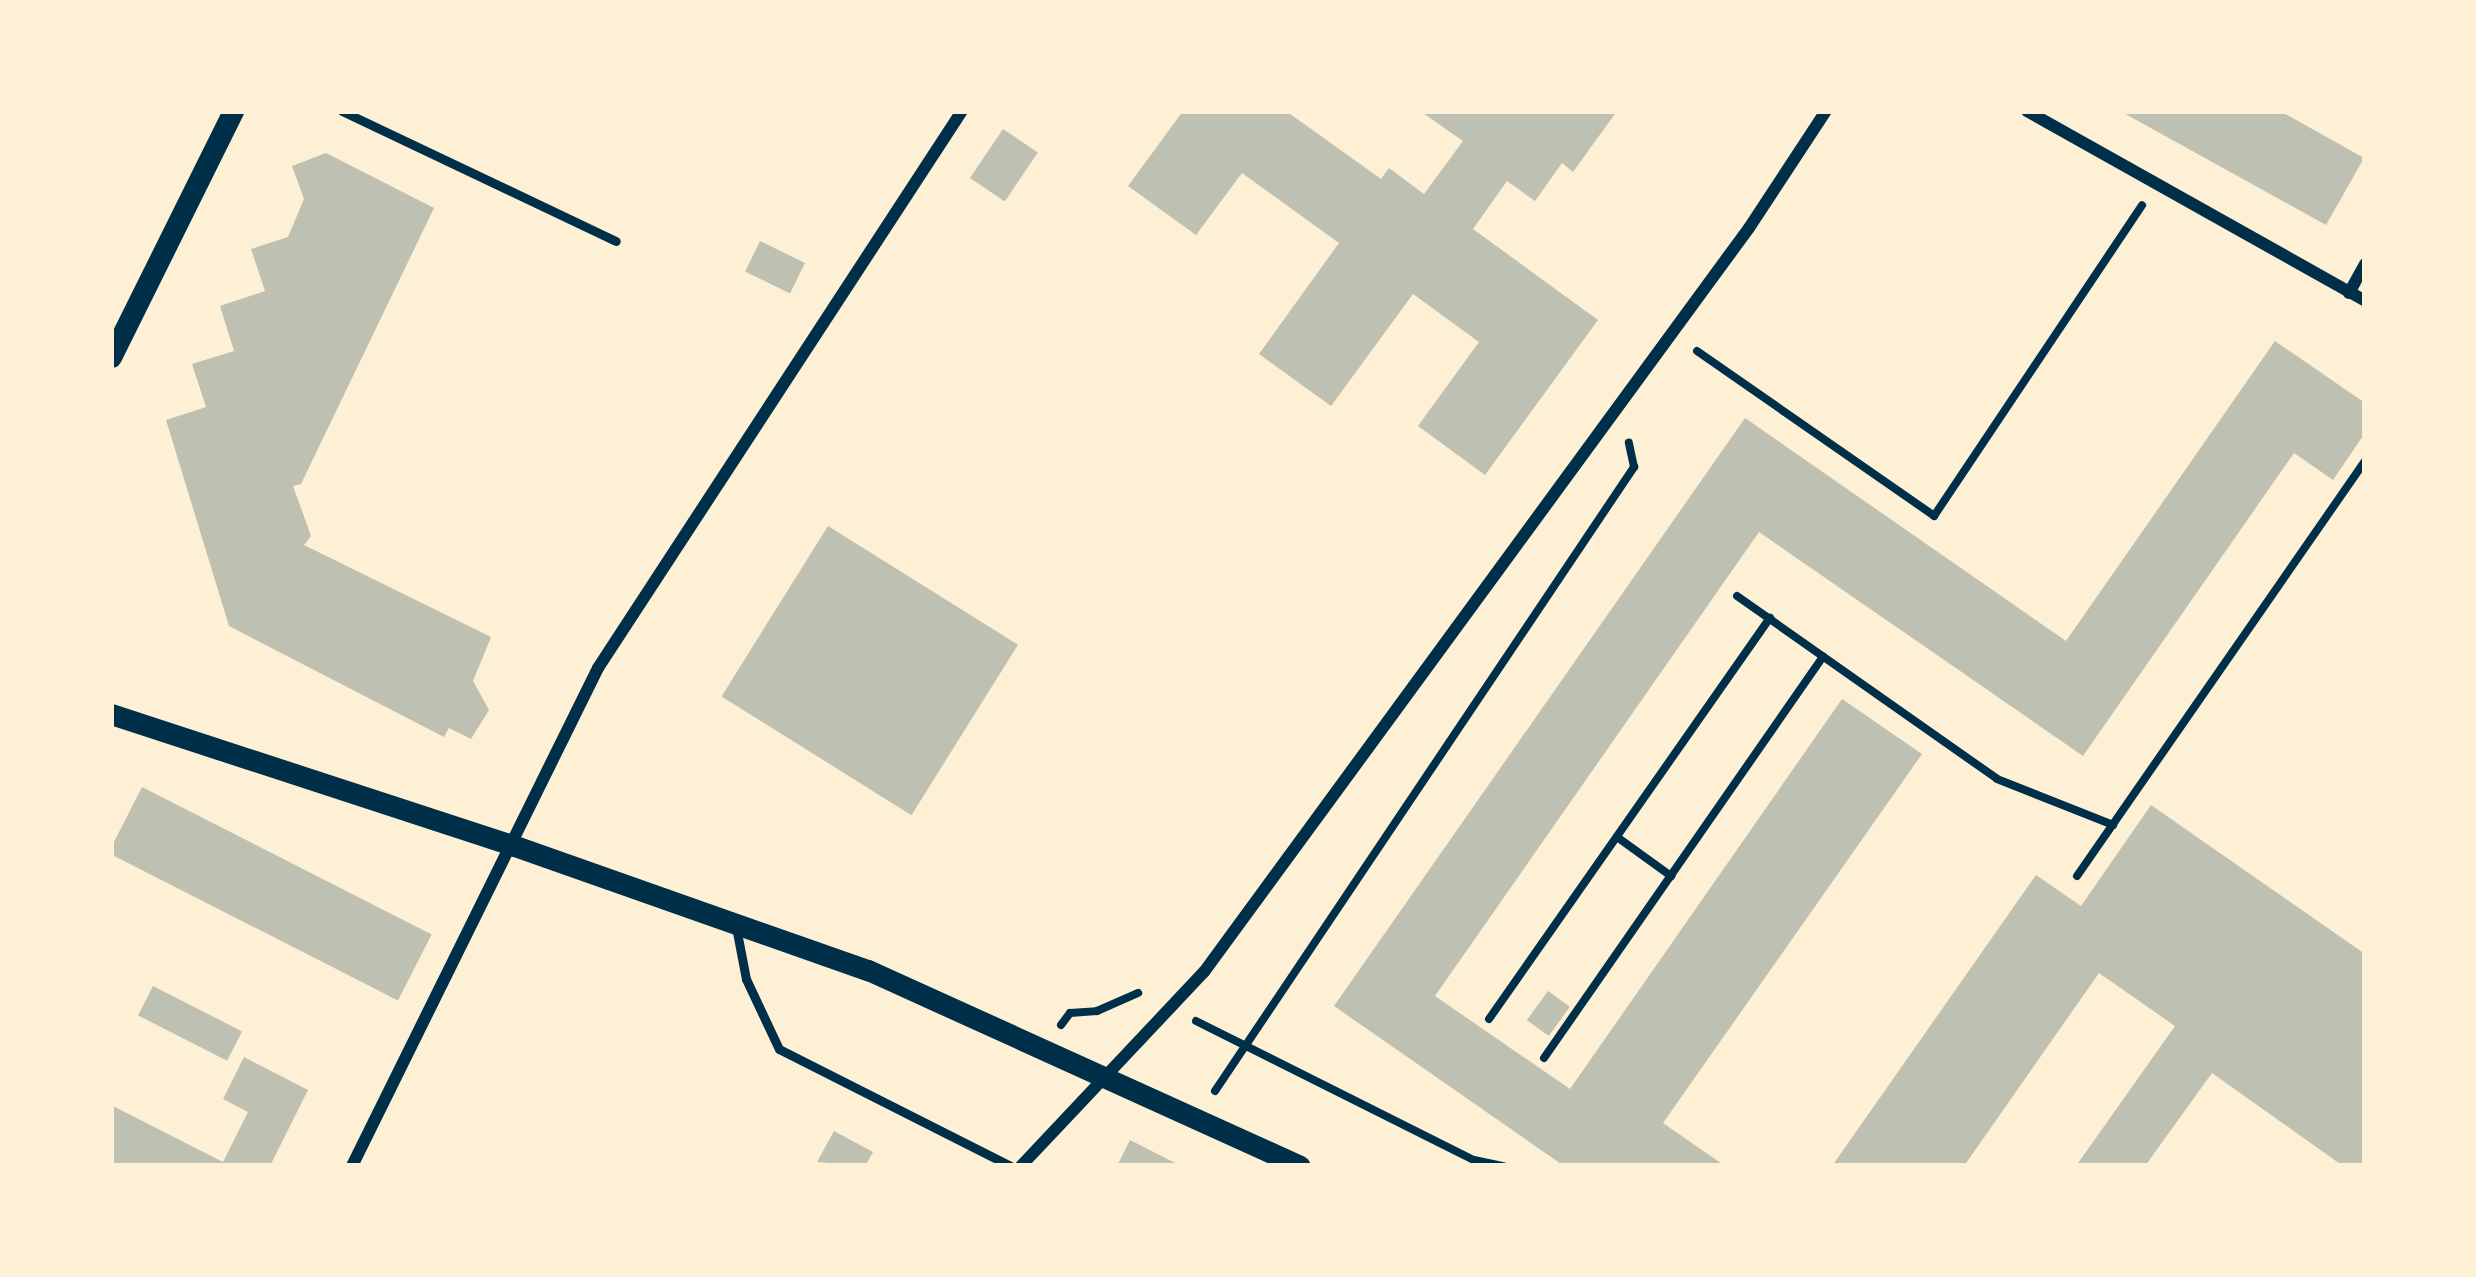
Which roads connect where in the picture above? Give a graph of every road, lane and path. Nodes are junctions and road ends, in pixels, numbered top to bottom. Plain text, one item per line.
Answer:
1 (233, 111) edge
2 (342, 111) edge
3 (962, 111) edge
4 (1826, 111) edge
5 (2027, 111) edge
6 (2157, 184) junction
7 (616, 241) dead end
8 (2365, 264) edge
9 (2349, 292) junction
10 (2365, 302) edge
11 (1670, 334) junction
12 (111, 357) edge
13 (1628, 449) dead end
14 (2365, 461) edge
15 (1737, 596) dead end
16 (1770, 618) junction
17 (1823, 656) junction
18 (111, 714) edge
19 (2114, 825) junction
20 (1617, 837) junction
21 (515, 846) junction
22 (1671, 876) junction
23 (2077, 876) dead end
24 (736, 927) junction
25 (1170, 1006) junction
26 (1489, 1019) dead end
27 (1243, 1047) junction
28 (1043, 1050) junction
29 (1544, 1058) dead end
30 (1102, 1075) junction
31 (1197, 1120) junction
32 (352, 1166) edge
33 (1011, 1166) edge
34 (1022, 1166) edge
35 (1300, 1166) edge
36 (1503, 1166) edge

1 - 12 street
2 - 7 lane
3 - 21 street
4 - 11 street
5 - 6 street
6 - 9 street
6 - 11 path
8 - 9 street
9 - 10 street
11 - 25 street
13 - 27 path
14 - 19 path
15 - 16 path
16 - 17 path
16 - 20 path
17 - 19 path
17 - 22 path
18 - 21 street
19 - 23 path
20 - 22 path
20 - 26 path
21 - 24 street
21 - 32 street
22 - 29 path
24 - 28 street
24 - 33 lane
25 - 27 path
25 - 28 path
25 - 30 street
27 - 31 path
27 - 36 path
28 - 30 street
30 - 31 street
30 - 34 street
31 - 35 street

